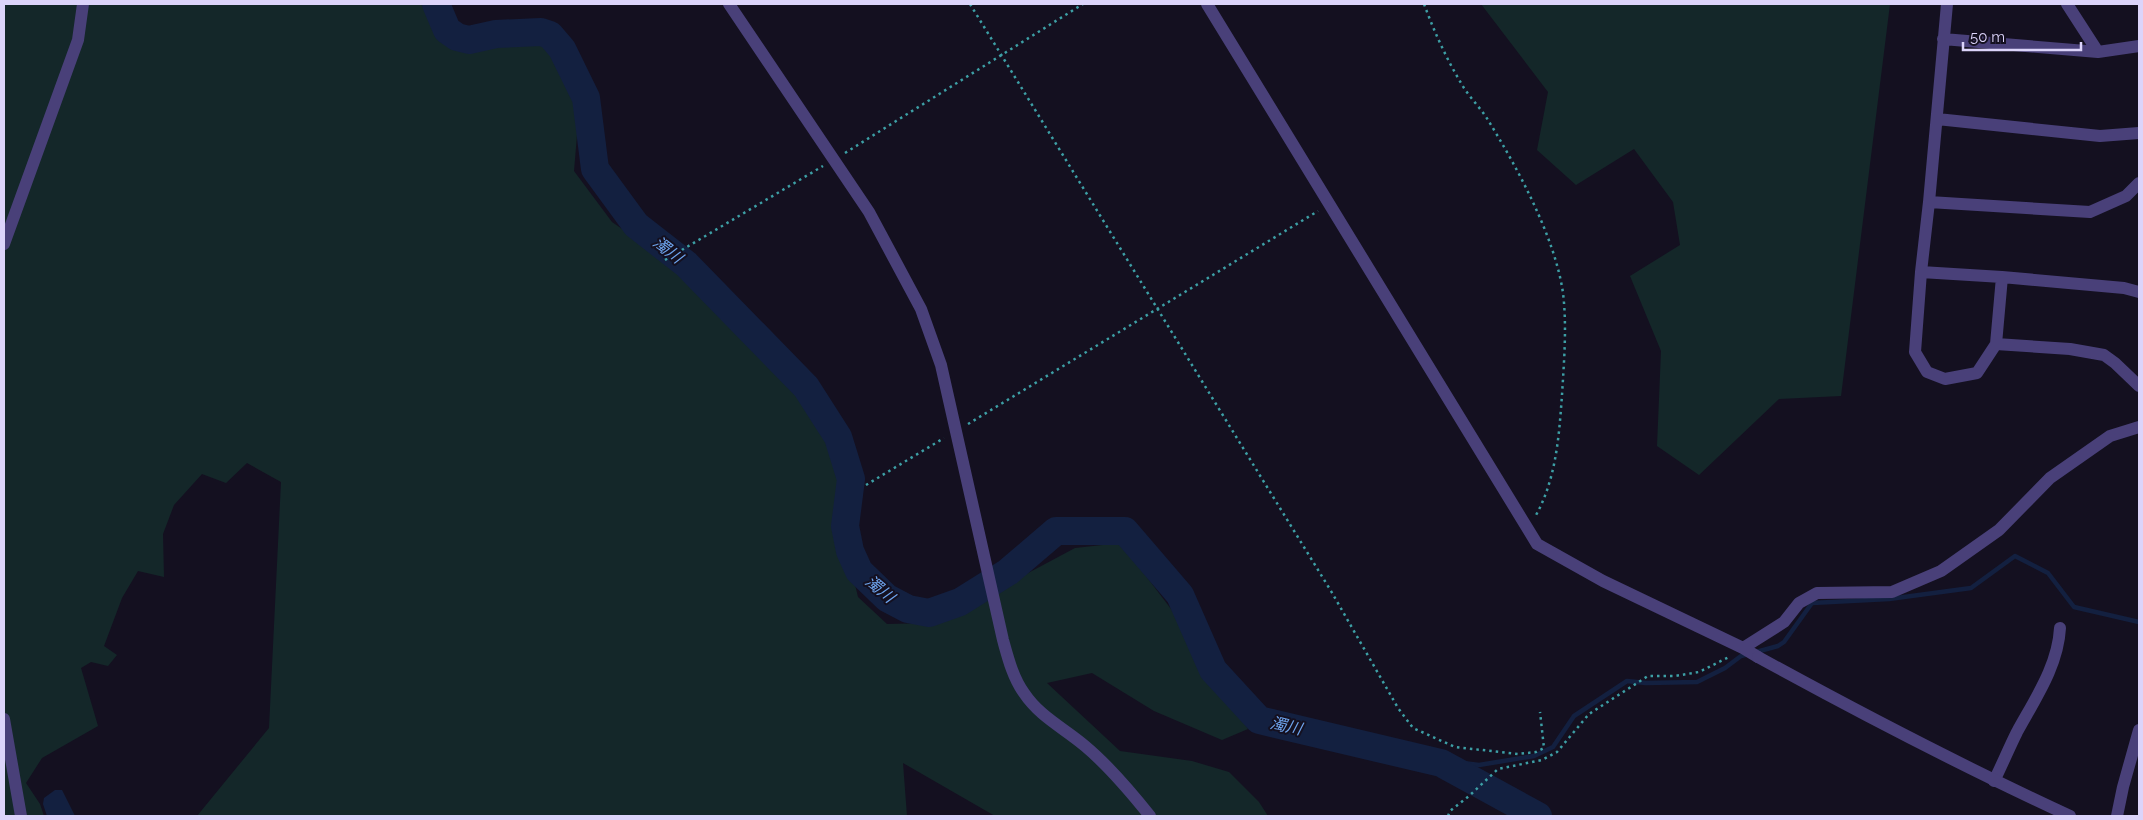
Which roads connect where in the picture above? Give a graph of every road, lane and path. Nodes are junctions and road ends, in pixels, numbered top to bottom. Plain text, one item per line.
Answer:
1 (83, 4) edge
2 (729, 4) edge
3 (970, 4) edge
4 (1083, 4) edge
5 (1207, 4) edge
6 (1424, 4) edge
7 (1946, 4) edge
8 (2067, 4) edge
9 (1943, 39) junction
10 (2139, 46) edge
11 (2098, 52) junction
12 (1001, 55) junction
13 (1937, 119) junction
14 (2139, 133) edge
15 (834, 160) junction
16 (2139, 184) edge
17 (1929, 202) junction
18 (1328, 205) junction
19 (4, 244) edge
20 (665, 260) dead end
21 (1921, 272) junction
22 (2002, 277) junction
23 (2139, 292) edge
24 (1157, 309) junction
25 (1996, 344) junction
26 (2139, 386) edge
27 (2139, 427) edge
28 (956, 431) junction
29 (866, 486) dead end
30 (1526, 526) junction
31 (2060, 628) dead end
32 (1744, 649) junction
33 (1540, 712) dead end
34 (4, 719) edge
35 (2139, 730) edge
36 (1994, 781) junction
37 (21, 816) edge
38 (1150, 816) edge
39 (1448, 816) edge
40 (2070, 816) edge
41 (2117, 816) edge

1 - 19 street
2 - 15 street
3 - 12 path
4 - 12 path
5 - 18 street
6 - 30 path
7 - 9 street
8 - 11 street
9 - 11 street
9 - 13 street
10 - 11 street
12 - 15 path
12 - 24 path
13 - 14 street
13 - 17 street
15 - 20 path
15 - 28 street
16 - 17 street
17 - 21 street
18 - 24 path
18 - 30 street
21 - 22 street
21 - 25 street
22 - 23 street
22 - 25 street
24 - 28 path
24 - 33 path
25 - 26 street
27 - 32 street
28 - 29 path
28 - 38 street
30 - 32 street
31 - 36 street
32 - 36 street
32 - 39 path
34 - 37 street
35 - 41 street
36 - 40 street

